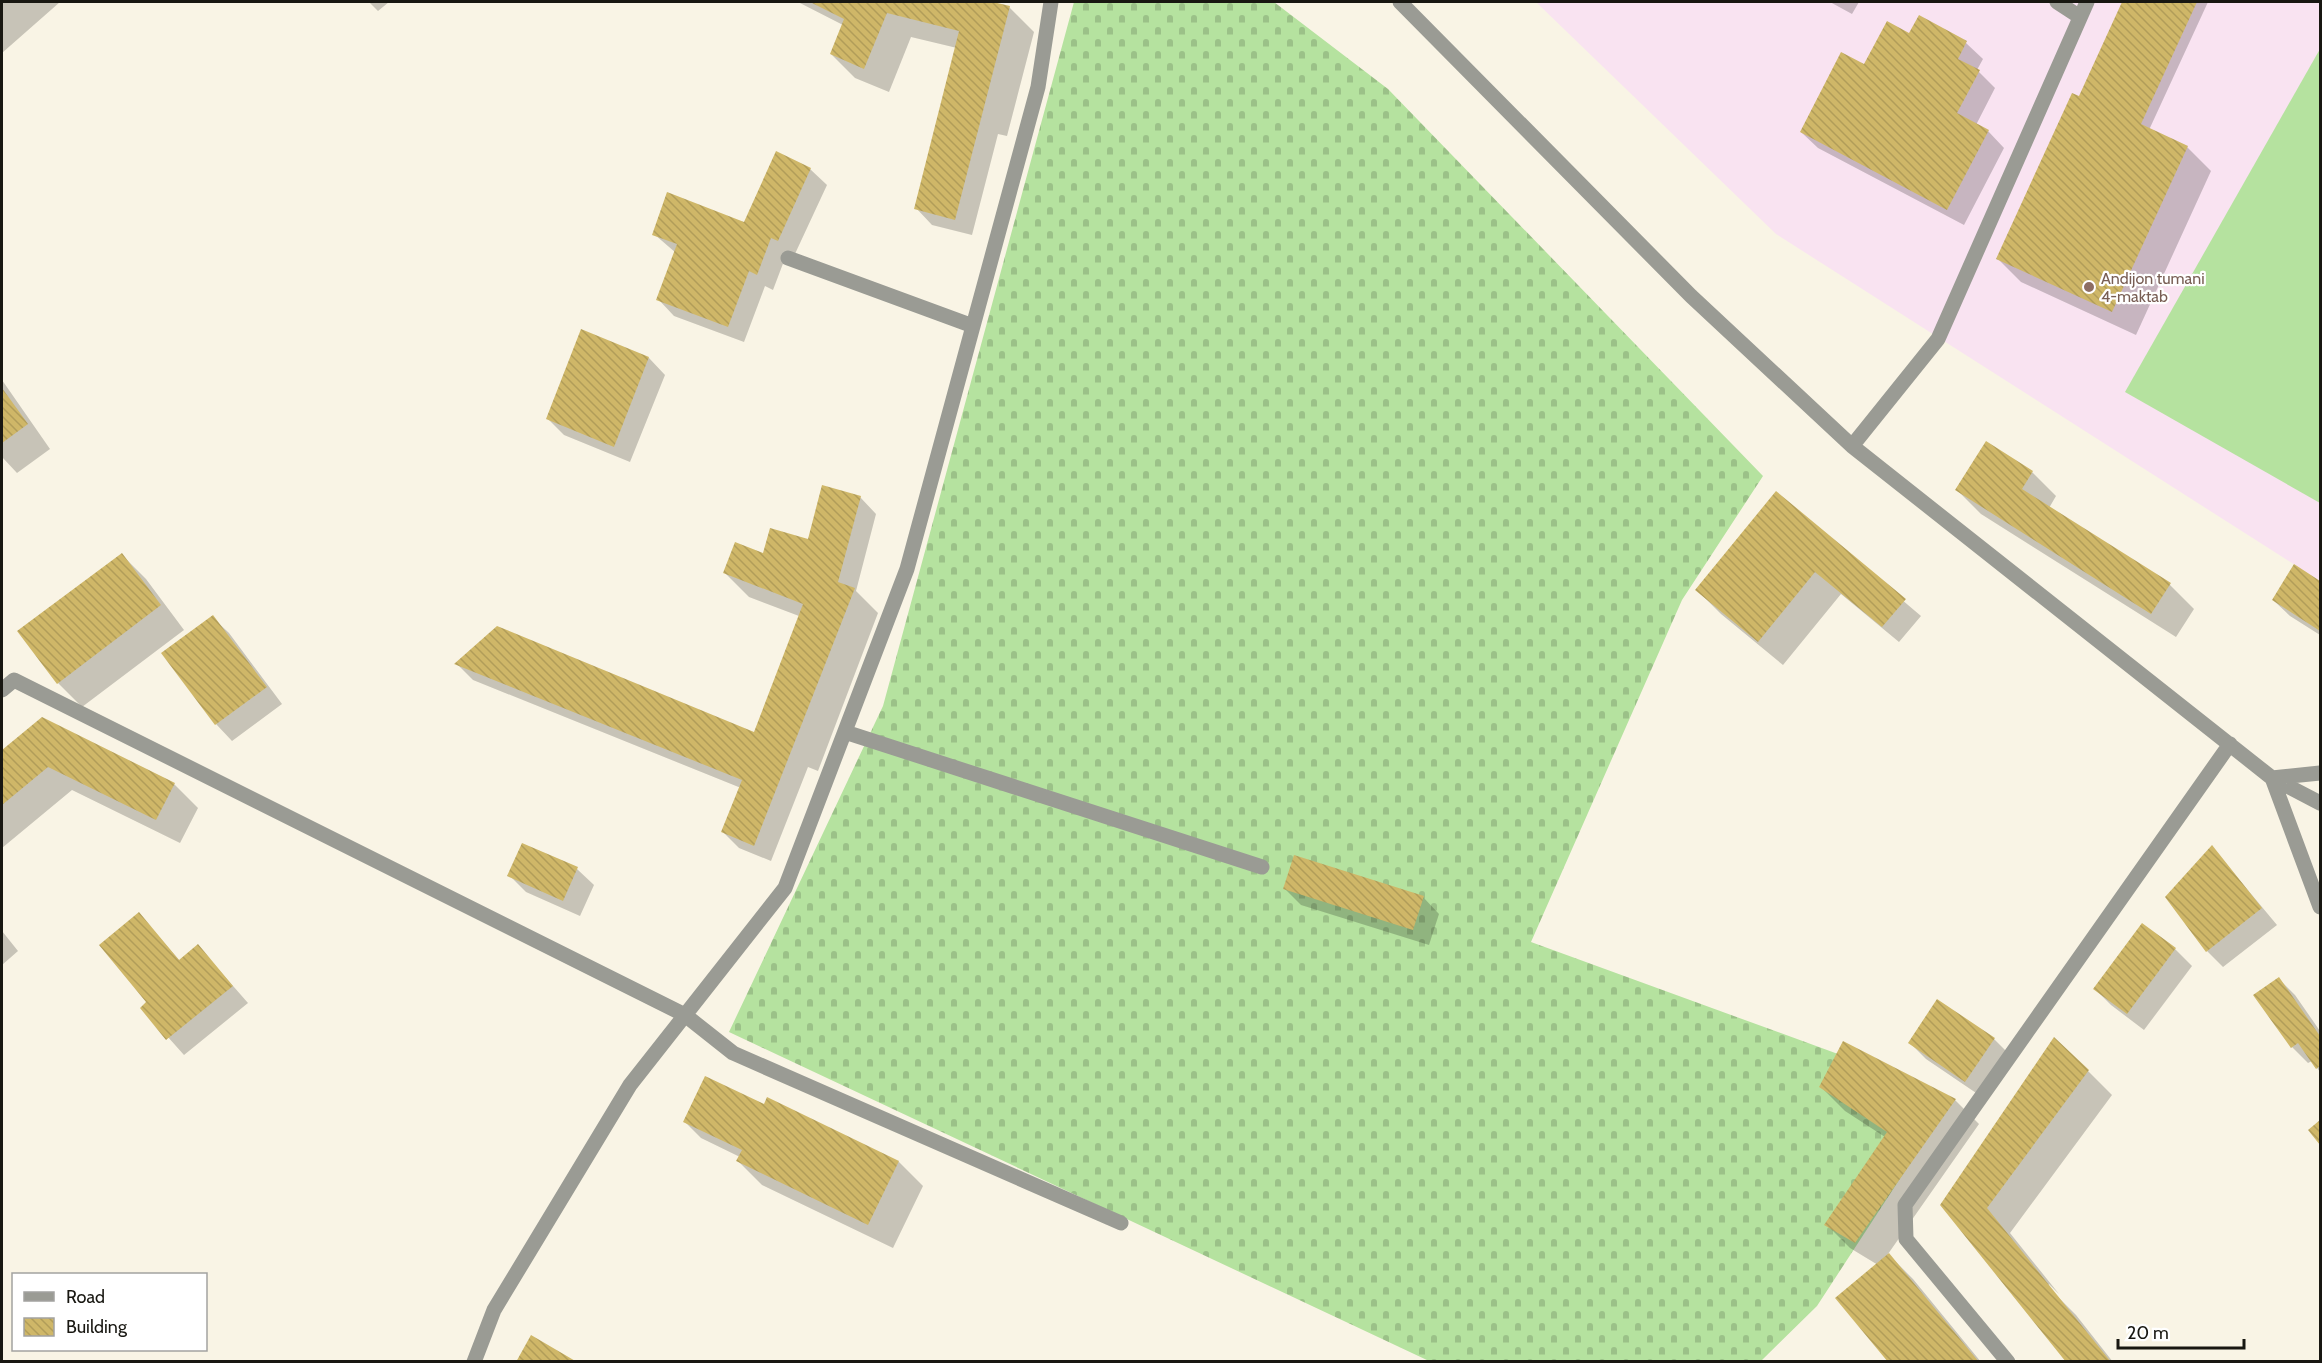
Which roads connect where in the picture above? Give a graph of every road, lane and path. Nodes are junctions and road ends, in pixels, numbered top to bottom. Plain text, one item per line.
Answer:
1 (1052, 2) edge
2 (1400, 2) edge
3 (2057, 2) edge
4 (2087, 2) edge
5 (2080, 17) junction
6 (788, 258) dead end
7 (973, 326) junction
8 (1852, 446) junction
9 (2, 690) edge
10 (845, 732) junction
11 (2230, 744) junction
12 (2320, 772) edge
13 (2272, 778) junction
14 (2320, 803) edge
15 (1262, 867) dead end
16 (2320, 907) edge
17 (685, 1015) junction
18 (1121, 1223) dead end
19 (474, 1362) edge
20 (2008, 1362) edge

1 - 7 street
2 - 8 street
3 - 5 street
4 - 5 street
5 - 8 street
6 - 7 street
7 - 10 street
8 - 11 street
9 - 17 street
10 - 15 street
10 - 17 street
11 - 13 street
11 - 20 street
12 - 13 street
13 - 14 street
13 - 16 street
17 - 18 street
17 - 19 street

